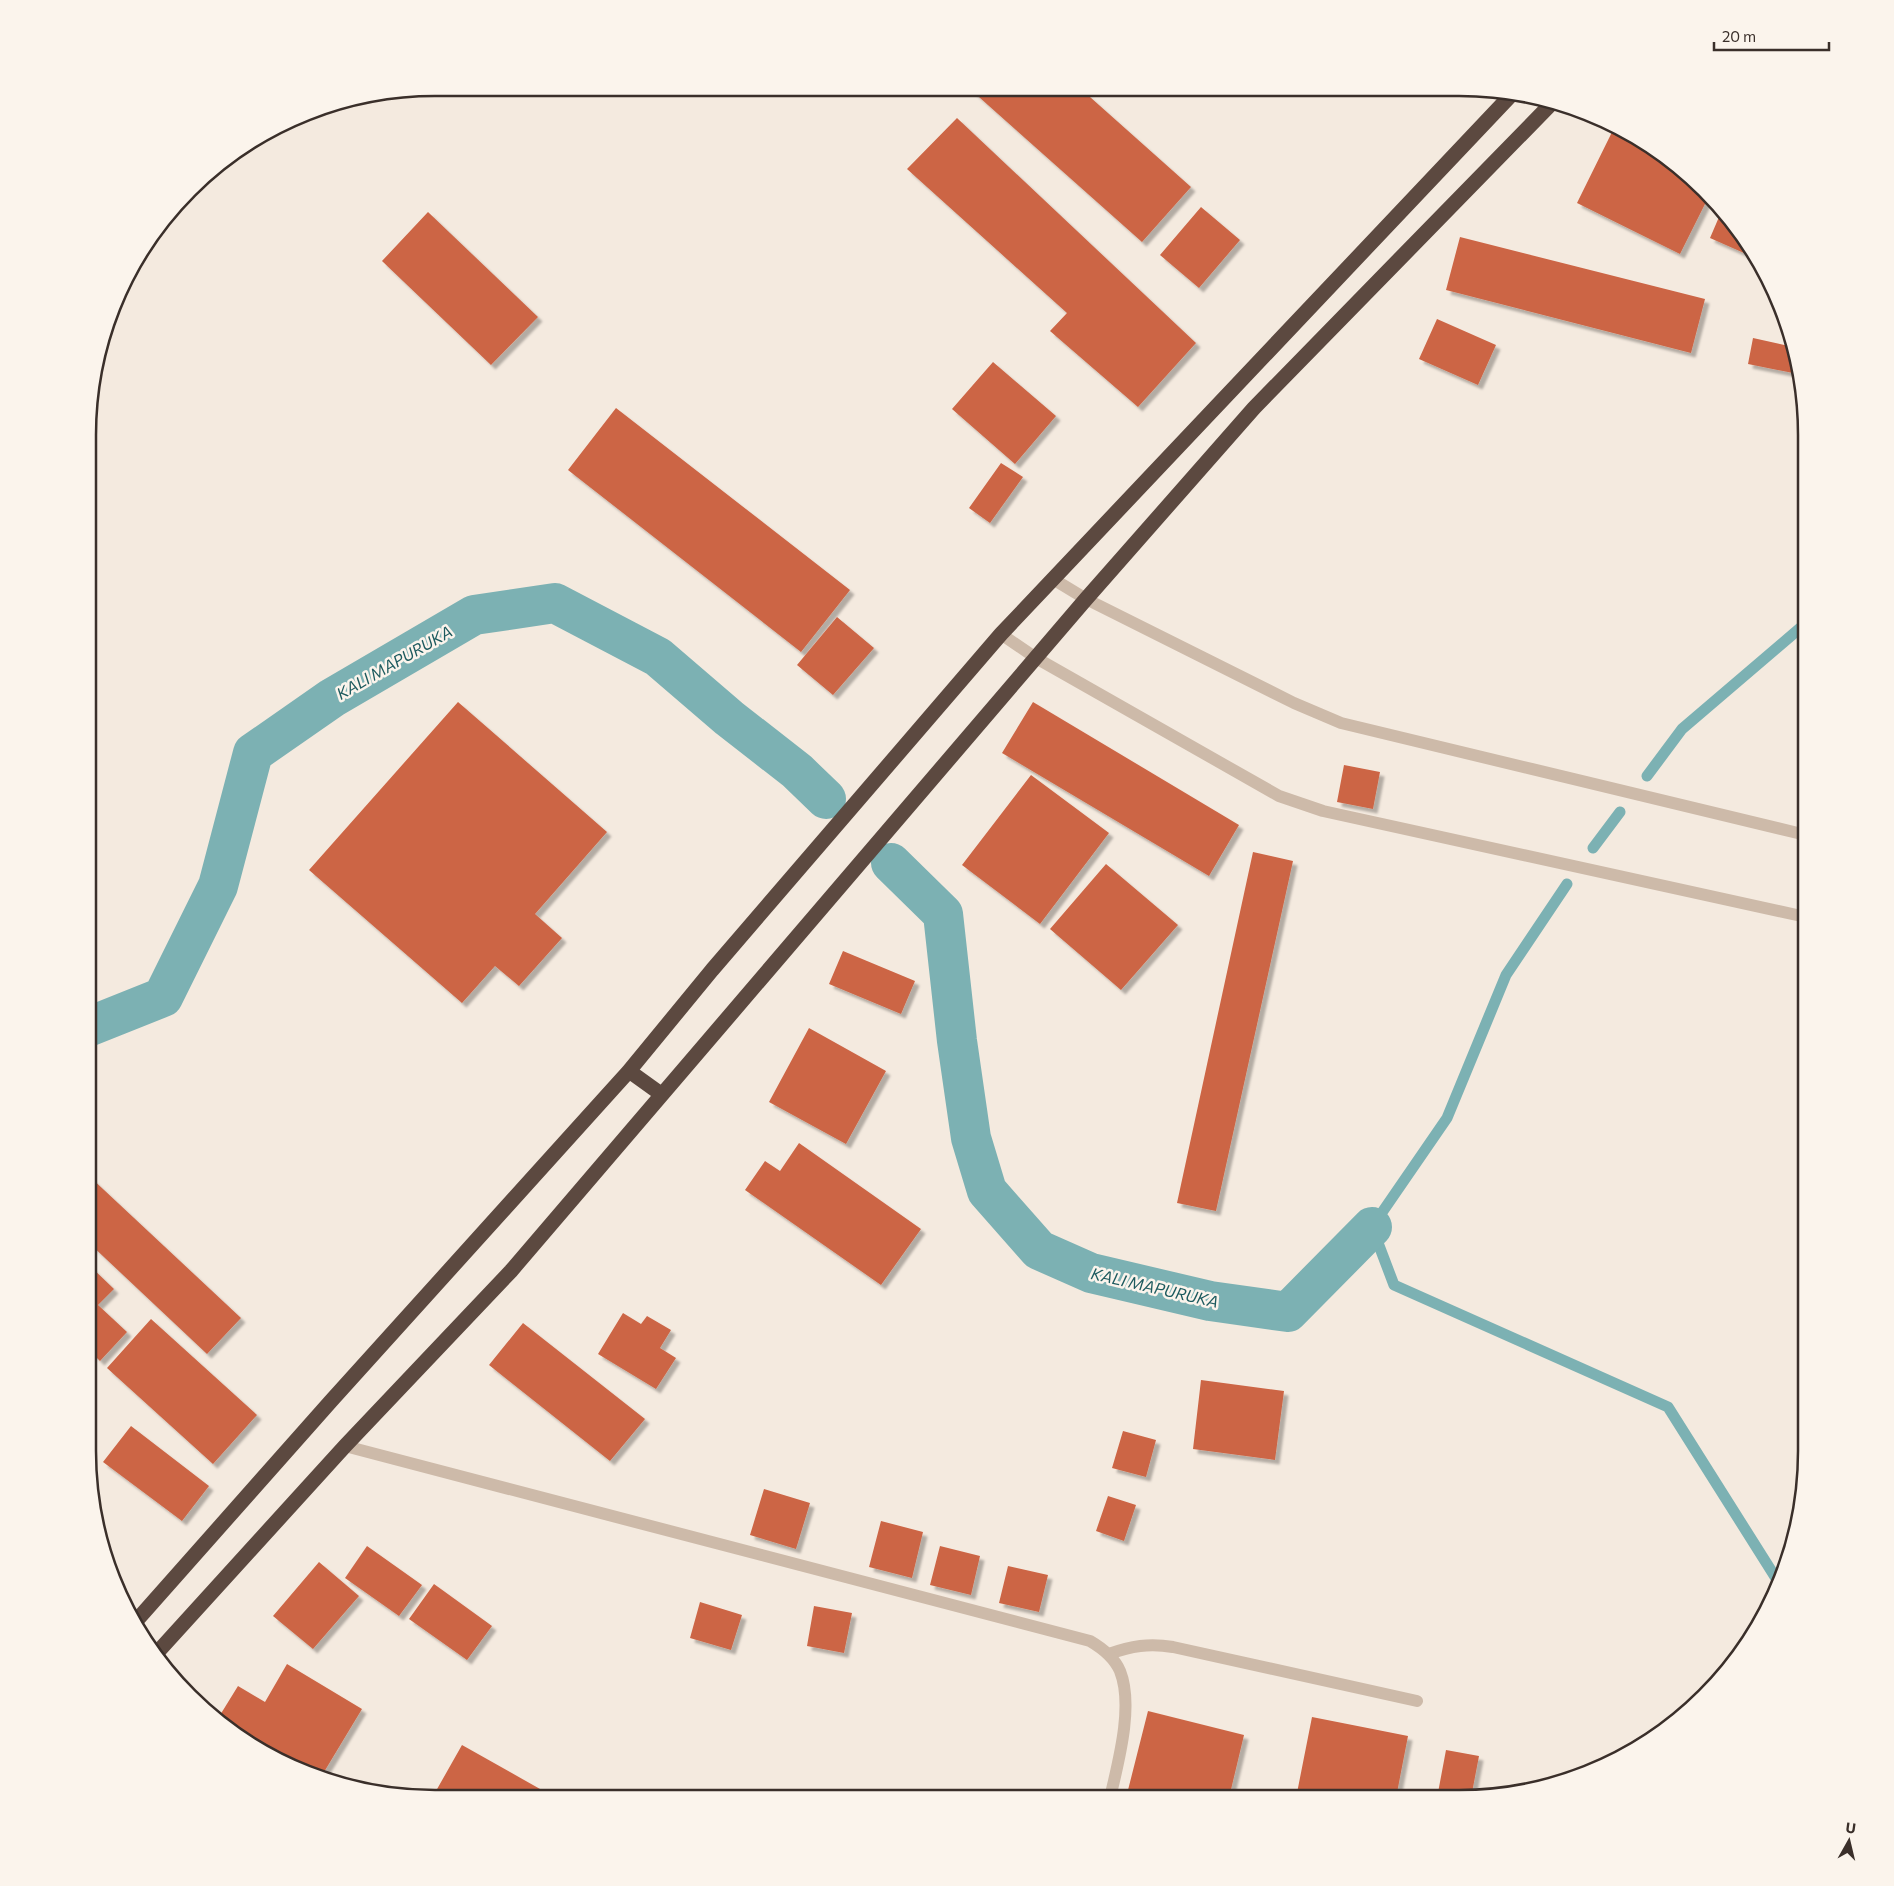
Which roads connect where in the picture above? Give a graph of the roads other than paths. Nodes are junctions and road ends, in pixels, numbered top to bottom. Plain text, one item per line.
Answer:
1 (1506, 100) edge
2 (1547, 108) edge
3 (1053, 579) junction
4 (1086, 599) junction
5 (1000, 634) junction
6 (1036, 658) junction
7 (1798, 833) edge
8 (1798, 915) edge
9 (629, 1071) junction
10 (661, 1094) junction
11 (345, 1446) junction
12 (140, 1617) edge
13 (160, 1649) edge
14 (1108, 1654) junction
15 (1417, 1701) dead end
16 (1112, 1790) edge

1 - 3 highway
2 - 4 highway
3 - 4 street
3 - 5 highway
4 - 6 highway
4 - 7 street
5 - 6 street
5 - 9 highway
6 - 8 street
6 - 10 highway
9 - 10 highway
9 - 12 highway
10 - 11 highway
11 - 13 highway
11 - 14 street
14 - 15 street
14 - 16 street

